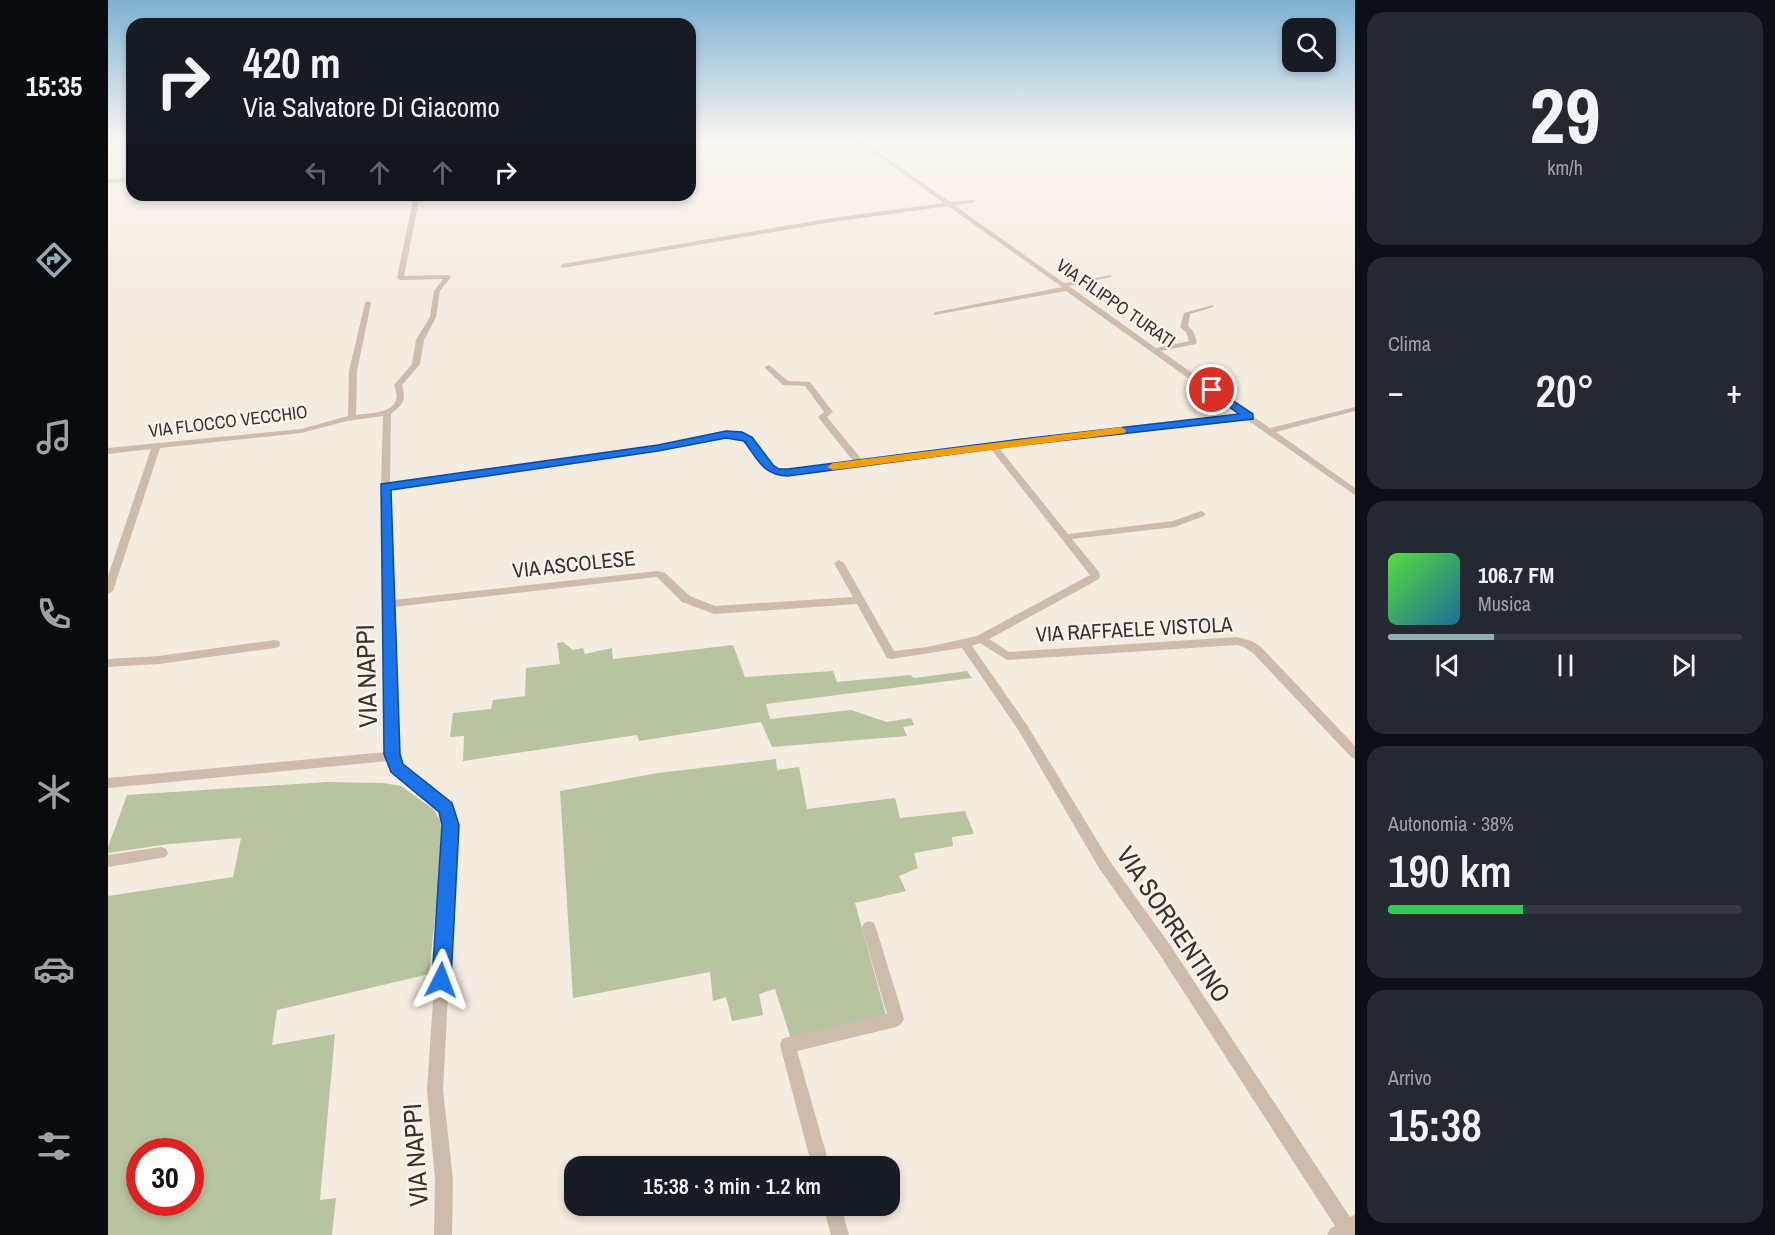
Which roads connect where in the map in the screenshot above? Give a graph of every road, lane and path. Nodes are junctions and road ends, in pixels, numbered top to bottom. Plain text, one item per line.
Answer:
1 (940, 198) edge
2 (416, 201) edge
3 (973, 201) dead end
4 (951, 205) junction
5 (563, 266) dead end
6 (1109, 276) dead end
7 (1067, 287) junction
8 (368, 303) dead end
9 (1211, 306) dead end
10 (936, 314) dead end
11 (1157, 350) junction
12 (769, 367) dead end
13 (1355, 408) edge
14 (387, 413) junction
15 (1249, 416) junction
16 (352, 418) junction
17 (1269, 431) junction
18 (993, 446) junction
19 (156, 447) junction
20 (108, 451) edge
21 (860, 463) junction
22 (385, 487) junction
23 (1355, 492) edge
24 (1201, 514) dead end
25 (1065, 537) junction
26 (839, 563) dead end
27 (108, 591) edge
28 (860, 600) junction
29 (388, 604) junction
30 (981, 639) junction
31 (275, 644) dead end
32 (965, 644) junction
33 (108, 663) edge
34 (1355, 754) edge
35 (393, 756) junction
36 (108, 783) edge
37 (161, 853) dead end
38 (108, 861) edge
39 (868, 928) dead end
40 (818, 1156) edge
41 (833, 1216) edge
42 (1346, 1229) edge
43 (835, 1234) edge
44 (443, 1235) edge

1 - 4 street, VIA FILIPPO TURATI
2 - 14 street
3 - 4 street
4 - 5 street
4 - 7 street, VIA FILIPPO TURATI
6 - 7 street
7 - 10 street
7 - 11 street, VIA FILIPPO TURATI
8 - 16 street
9 - 11 street
11 - 15 street, VIA FILIPPO TURATI
12 - 21 street
13 - 17 street
14 - 16 street, VIA FLOCCO VECCHIO
14 - 22 street, VIA NAPPI
15 - 17 street, VIA FILIPPO TURATI
15 - 18 street
16 - 19 street, VIA FLOCCO VECCHIO
17 - 23 street, VIA FILIPPO TURATI
18 - 21 street
18 - 25 street
19 - 20 street, VIA FLOCCO VECCHIO
19 - 27 street
21 - 22 street
22 - 29 street, VIA NAPPI
24 - 25 street
25 - 30 street
26 - 28 street
28 - 29 street, VIA ASCOLESE
28 - 32 street
29 - 35 street, VIA NAPPI
30 - 32 street
30 - 34 street, VIA RAFFAELE VISTOLA
31 - 33 street
32 - 42 street, VIA SORRENTINO
35 - 36 street
35 - 44 street, VIA NAPPI
37 - 38 street
39 - 40 street
41 - 43 street

